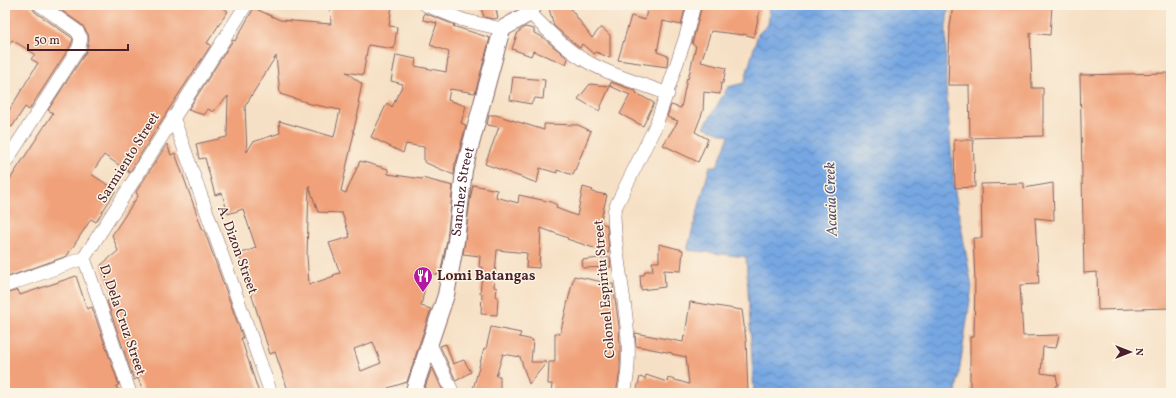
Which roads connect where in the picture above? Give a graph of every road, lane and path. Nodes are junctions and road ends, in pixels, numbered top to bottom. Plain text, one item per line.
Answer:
1 (246, 5) edge
2 (426, 5) edge
3 (694, 5) edge
4 (44, 6) edge
5 (532, 9) edge
6 (502, 29) junction
7 (668, 94) junction
8 (174, 117) junction
9 (5, 163) edge
10 (84, 258) junction
11 (5, 286) edge
12 (430, 344) junction
13 (130, 393) edge
14 (271, 393) edge
15 (413, 393) edge
16 (453, 393) edge
17 (624, 393) edge

1 - 8 street, Sarmiento Street
2 - 6 street
3 - 7 street, Colonel Espiritu Street
4 - 9 street
5 - 6 street
5 - 7 street
6 - 12 street, Sanchez Street
7 - 17 street, Colonel Espiritu Street
8 - 10 street, Sarmiento Street
8 - 14 street, A. Dizon Street
10 - 11 street
10 - 13 street, D. Dela Cruz Street
12 - 15 street, Sanchez Street
12 - 16 street

